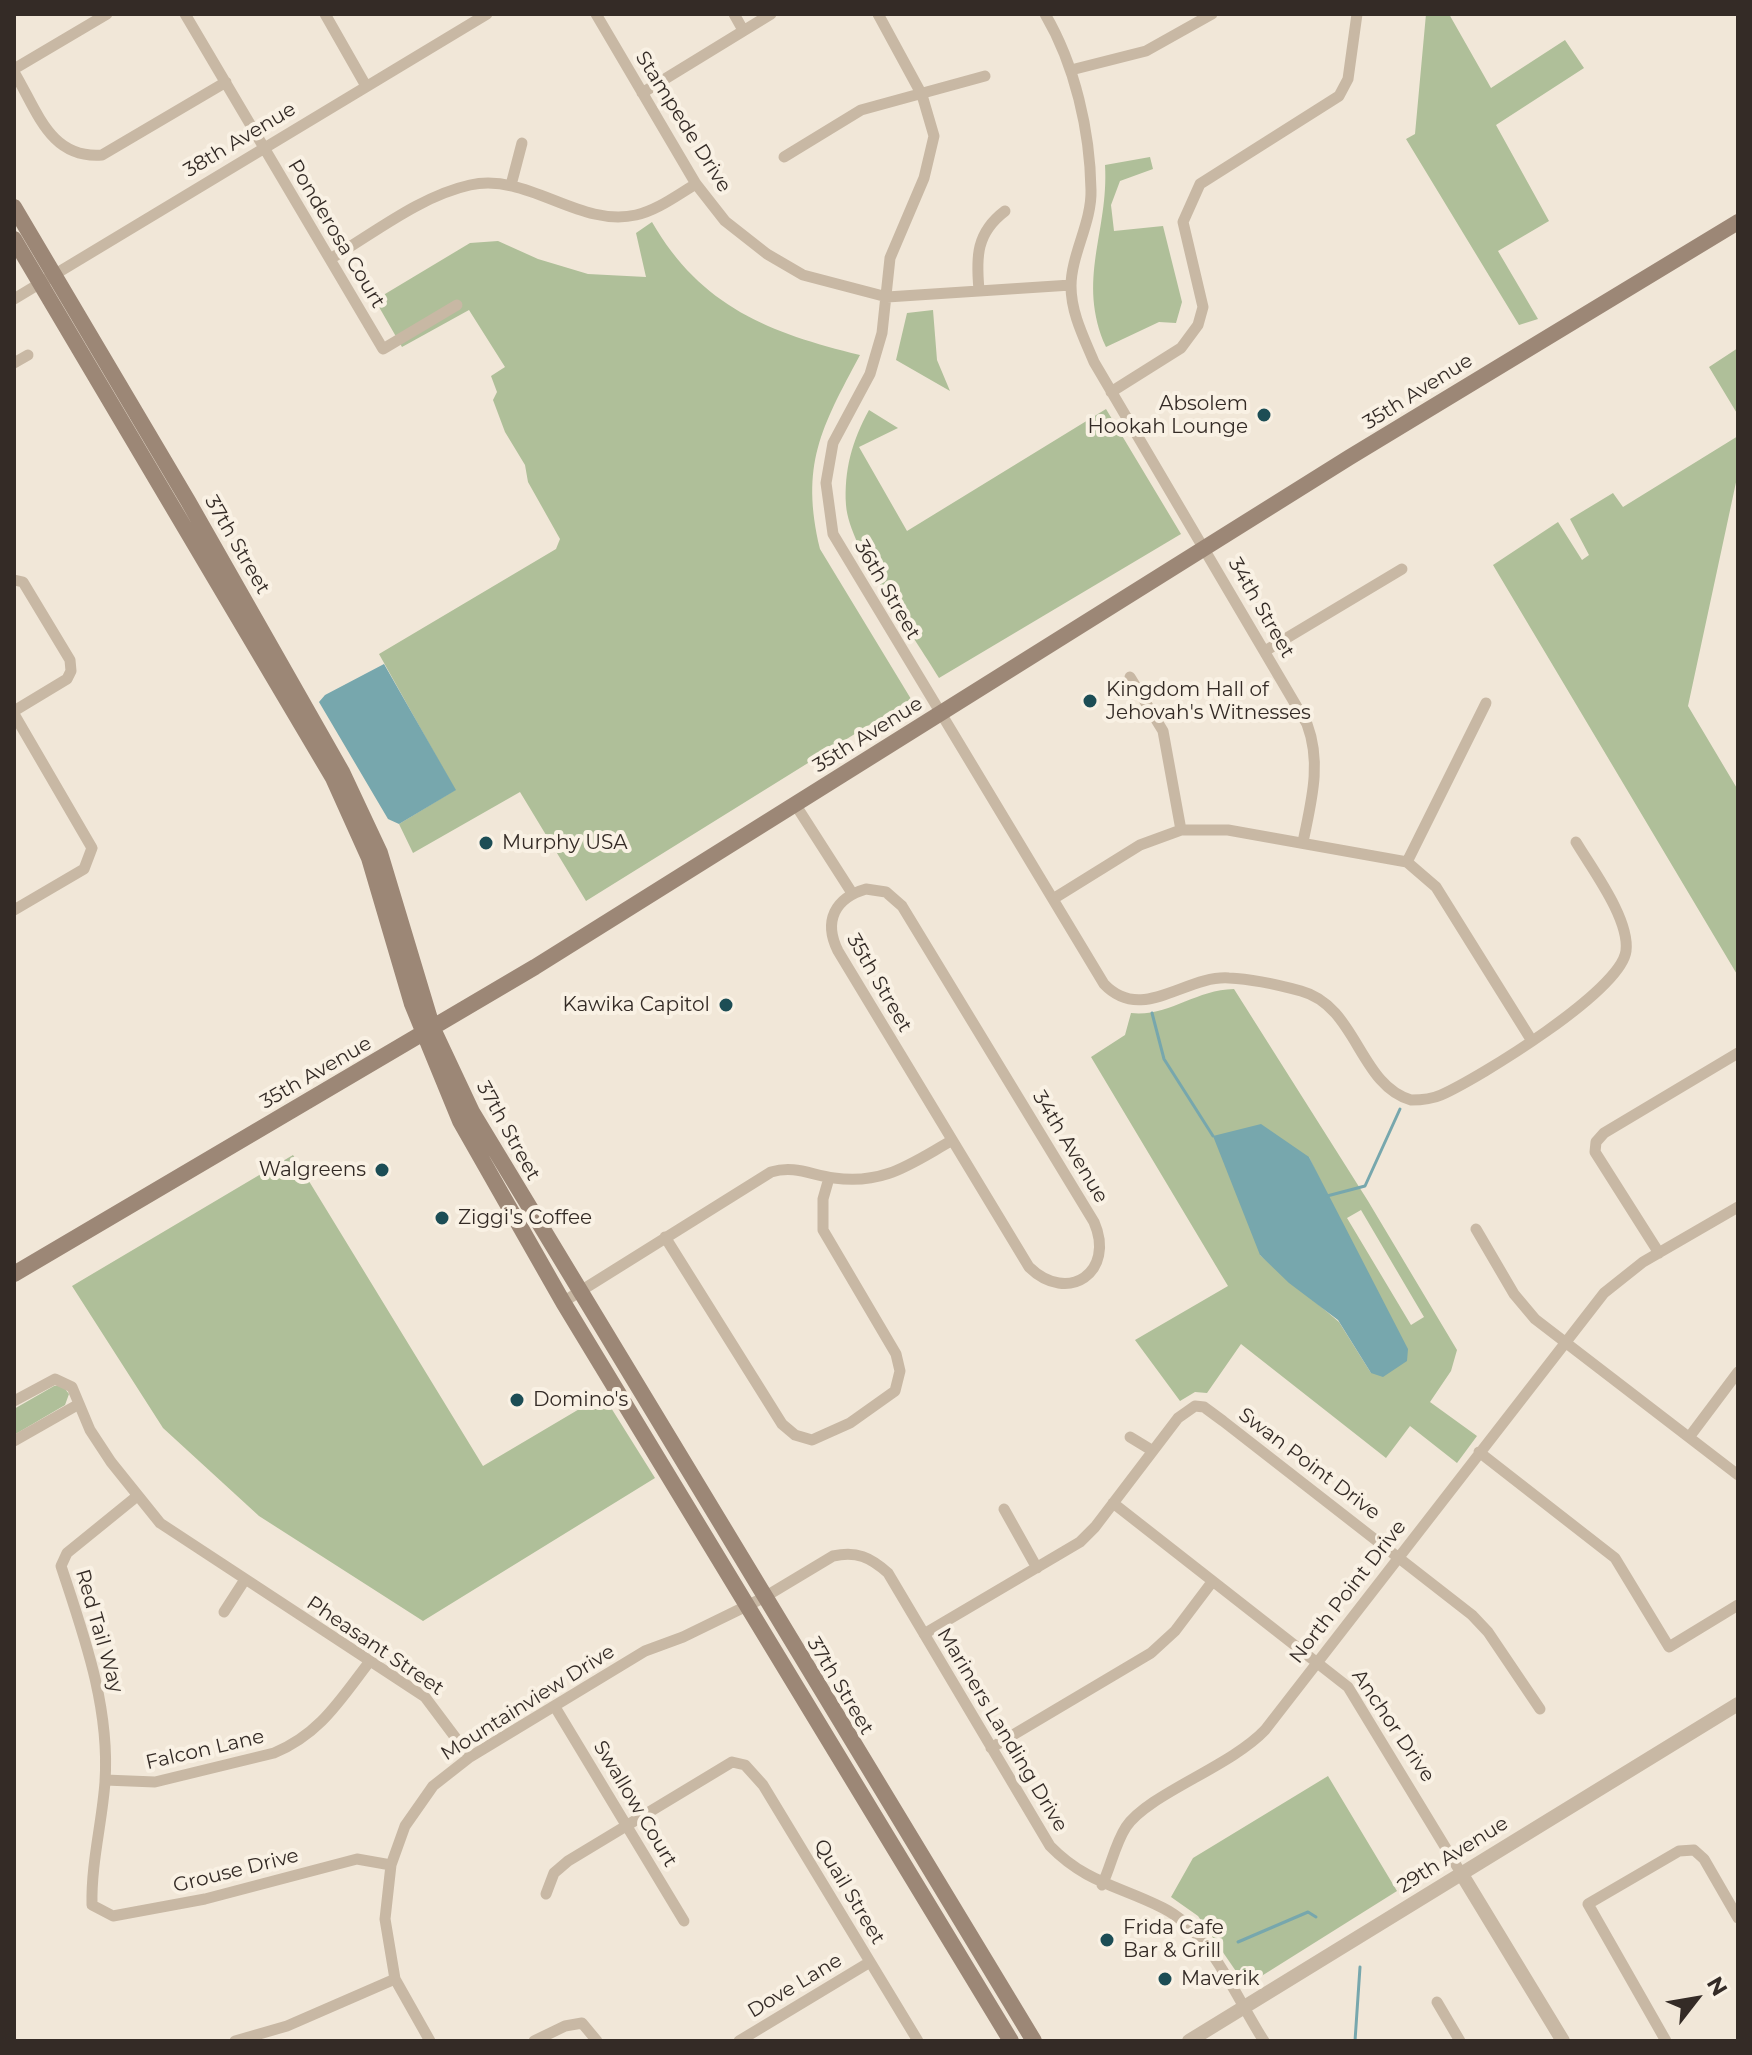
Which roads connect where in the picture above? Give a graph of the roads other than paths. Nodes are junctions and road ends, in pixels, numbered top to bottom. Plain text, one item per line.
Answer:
1 (107, 14) edge
2 (185, 14) edge
3 (325, 14) edge
4 (487, 14) edge
5 (596, 14) edge
6 (734, 14) edge
7 (771, 14) edge
8 (878, 14) edge
9 (1045, 14) edge
10 (1212, 14) edge
11 (1357, 14) edge
12 (743, 30) junction
13 (1071, 70) junction
14 (14, 71) edge
15 (985, 76) dead end
16 (226, 82) junction
17 (366, 86) junction
18 (642, 93) junction
19 (922, 95) junction
20 (522, 143) dead end
21 (263, 146) junction
22 (784, 157) dead end
23 (696, 184) junction
24 (511, 185) junction
25 (14, 207) edge
26 (1005, 211) dead end
27 (1738, 222) edge
28 (14, 239) edge
29 (330, 259) junction
30 (48, 278) junction
31 (1071, 285) junction
32 (979, 290) junction
33 (887, 297) junction
34 (14, 299) edge
35 (457, 305) dead end
36 (28, 355) dead end
37 (14, 363) edge
38 (1111, 392) junction
39 (1206, 548) junction
40 (1402, 569) dead end
41 (14, 580) edge
42 (1265, 651) junction
43 (1130, 677) dead end
44 (1486, 703) dead end
45 (14, 712) edge
46 (939, 713) junction
47 (795, 804) junction
48 (1181, 830) junction
49 (1303, 842) junction
50 (1576, 842) dead end
51 (1407, 862) junction
52 (852, 893) junction
53 (1053, 899) junction
54 (14, 910) edge
55 (428, 1032) junction
56 (1532, 1041) junction
57 (1738, 1053) edge
58 (951, 1141) junction
59 (829, 1178) junction
60 (1738, 1207) edge
61 (1476, 1229) dead end
62 (665, 1237) junction
63 (1659, 1253) junction
64 (14, 1274) edge
65 (578, 1293) junction
66 (563, 1302) junction
67 (1565, 1340) junction
68 (1738, 1372) edge
69 (14, 1401) edge
70 (79, 1404) junction
71 (1690, 1436) junction
72 (1130, 1437) dead end
73 (14, 1441) edge
74 (1153, 1451) junction
75 (1479, 1452) junction
76 (1738, 1475) edge
77 (136, 1497) junction
78 (1113, 1503) junction
79 (1004, 1509) dead end
80 (1399, 1556) junction
81 (1037, 1568) junction
82 (244, 1581) junction
83 (1212, 1582) junction
84 (763, 1598) junction
85 (747, 1604) junction
86 (1738, 1605) edge
87 (224, 1612) dead end
88 (924, 1634) junction
89 (370, 1661) junction
90 (1318, 1661) junction
91 (1738, 1704) edge
92 (555, 1707) junction
93 (1540, 1709) dead end
94 (991, 1748) junction
95 (470, 1757) junction
96 (105, 1780) junction
97 (626, 1825) junction
98 (391, 1865) junction
99 (1461, 1873) junction
100 (1102, 1885) junction
101 (546, 1894) dead end
102 (92, 1905) joint
103 (1738, 1918) edge
104 (684, 1921) dead end
105 (870, 1962) junction
106 (395, 1979) junction
107 (1437, 2002) dead end
108 (1242, 2008) junction
109 (235, 2041) edge
110 (430, 2041) edge
111 (534, 2041) edge
112 (597, 2041) edge
113 (739, 2041) edge
114 (918, 2041) edge
115 (1011, 2041) edge
116 (1034, 2041) edge
117 (1189, 2041) edge
118 (1264, 2041) edge
119 (1460, 2041) edge
120 (1563, 2041) edge
121 (1666, 2041) edge

1 - 14 street
2 - 16 street, Ponderosa Court
3 - 17 street
4 - 17 street, 38th Avenue
5 - 18 street, Stampede Drive
6 - 12 street
7 - 12 street
8 - 19 street, 36th Street
9 - 13 street
10 - 13 street
11 - 38 street
12 - 18 street
13 - 31 street
14 - 16 street
15 - 19 street
16 - 21 street, Ponderosa Court
17 - 21 street, 38th Avenue
18 - 23 street, Stampede Drive
19 - 22 street
19 - 33 street, 36th Street
20 - 24 street
21 - 29 street, Ponderosa Court
21 - 30 street, 38th Avenue
23 - 24 street
23 - 33 street, Stampede Drive
24 - 29 street
25 - 30 main road, 37th Street
26 - 32 street
27 - 39 main road, 35th Avenue
28 - 30 main road, 37th Street
29 - 35 street, Ponderosa Court
30 - 34 street, 38th Avenue
30 - 55 main road, 37th Street
31 - 32 street, Stampede Drive
31 - 38 street, 34th Street
32 - 33 street, Stampede Drive
33 - 46 street, 36th Street
36 - 37 street
38 - 39 street, 34th Street
39 - 42 street, 34th Street
39 - 46 main road, 35th Avenue
40 - 42 street
41 - 45 street
42 - 49 street, 34th Street
43 - 48 street
44 - 51 street
45 - 54 street
46 - 47 main road, 35th Avenue
46 - 53 street
47 - 52 street
47 - 55 main road, 35th Avenue
48 - 49 street
48 - 53 street
49 - 51 street
50 - 56 street
51 - 56 street
52 - 58 street, 35th Street
52 - 58 street, 34th Avenue
53 - 56 street
55 - 64 main road, 35th Avenue
55 - 65 main road, 37th Street
55 - 66 main road, 37th Street
57 - 63 street
58 - 59 street
59 - 62 street
59 - 62 street
60 - 63 street, North Point Drive
61 - 67 street
62 - 65 street
63 - 67 street, North Point Drive
65 - 66 street
65 - 84 main road, 37th Street
66 - 85 main road, 37th Street
67 - 71 street
67 - 75 street, North Point Drive
68 - 71 street
69 - 70 street
70 - 73 street
70 - 77 street, Pheasant Street
71 - 76 street
72 - 74 street
74 - 78 street
74 - 80 street, Swan Point Drive
75 - 80 street, North Point Drive
75 - 86 street
77 - 82 street, Pheasant Street
77 - 96 street, Red Tail Way
78 - 81 street
78 - 83 street, Anchor Drive
79 - 81 street
80 - 90 street, North Point Drive
80 - 93 street, Swan Point Drive
81 - 88 street
82 - 87 street
82 - 89 street, Pheasant Street
83 - 90 street, Anchor Drive
83 - 94 street
84 - 85 street, Mountainview Drive
84 - 88 street, Mariners Landing Drive
84 - 116 main road, 37th Street
85 - 92 street, Mountainview Drive
85 - 115 main road, 37th Street
88 - 94 street, Mariners Landing Drive
89 - 95 street, Pheasant Street
89 - 96 street, Falcon Lane
90 - 99 street, Anchor Drive
90 - 100 street, North Point Drive
91 - 99 street, 29th Avenue
92 - 95 street, Mountainview Drive
92 - 97 street, Swallow Court
94 - 100 street, Mariners Landing Drive
95 - 98 street, Mountainview Drive
96 - 102 street, Red Tail Way
97 - 101 street
97 - 104 street, Swallow Court
97 - 105 street, Quail Street
98 - 102 street, Grouse Drive
98 - 106 street, Mountainview Drive
99 - 108 street, 29th Avenue
99 - 120 street, Anchor Drive
100 - 108 street, Mariners Landing Drive
103 - 121 street
105 - 113 street, Dove Lane
105 - 114 street, Quail Street
106 - 109 street
106 - 110 street, Mountainview Drive
107 - 119 street
108 - 117 street, 29th Avenue
108 - 118 street, Mariners Landing Drive
111 - 112 street

